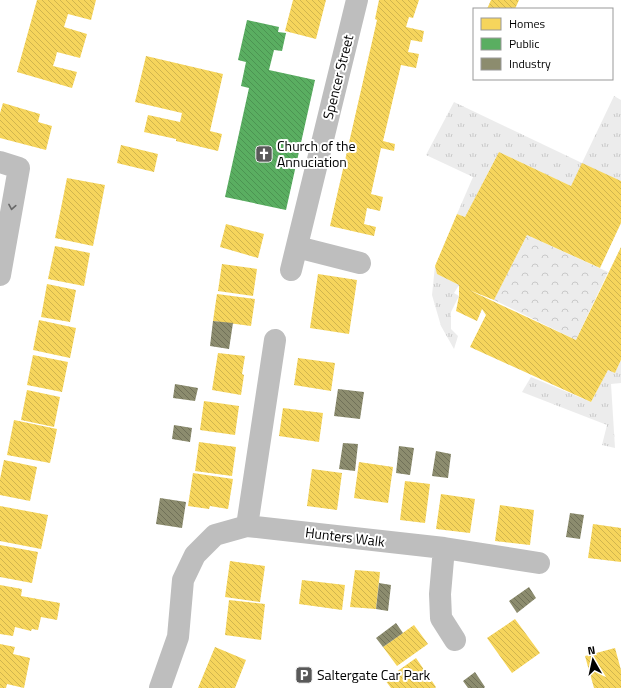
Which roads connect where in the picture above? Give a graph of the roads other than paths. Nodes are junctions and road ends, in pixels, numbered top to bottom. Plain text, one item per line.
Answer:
1 (357, 0) edge
2 (9, 165) edge
3 (297, 247) junction
4 (360, 263) dead end
5 (290, 270) dead end
6 (0, 274) edge
7 (275, 340) dead end
8 (247, 526) junction
9 (444, 548) junction
10 (539, 563) dead end
11 (455, 640) dead end
12 (160, 688) edge

1 - 3 street, Spencer Street
2 -> 6 street
3 - 4 street
3 - 5 street, Spencer Street
7 - 8 street
8 - 9 street, Hunters Walk
8 - 12 street, Hunters Walk
9 - 10 street, Hunters Walk
9 - 11 street

